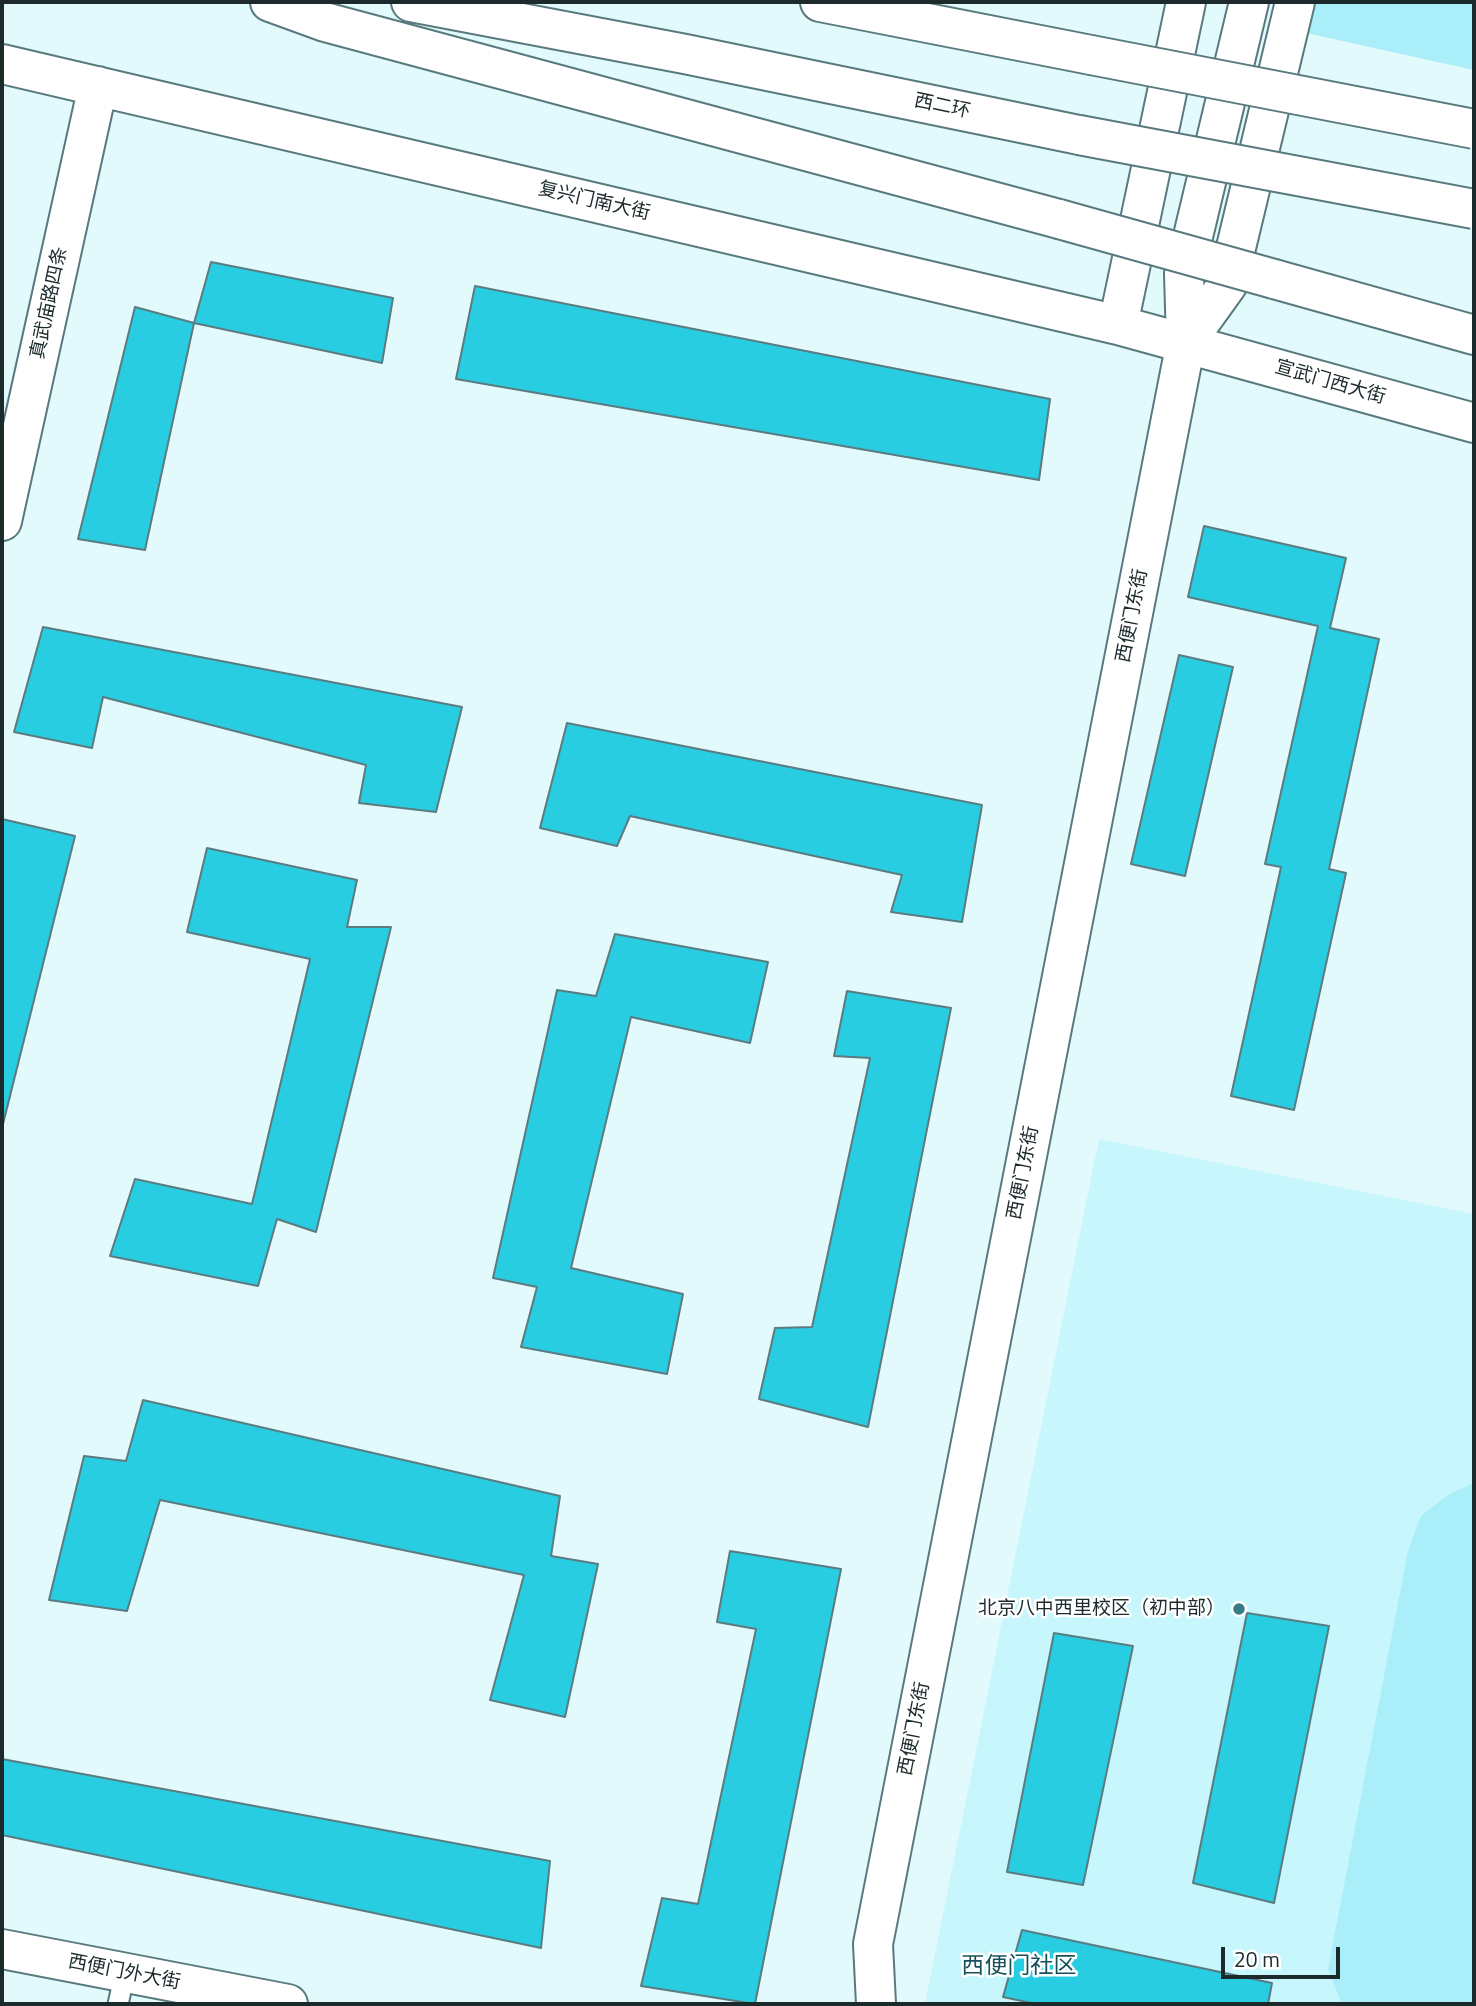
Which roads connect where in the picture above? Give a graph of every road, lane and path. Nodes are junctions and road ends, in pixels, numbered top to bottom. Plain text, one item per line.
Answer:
1 (270, 2) edge
2 (411, 2) edge
3 (820, 2) edge
4 (1186, 2) edge
5 (1250, 2) edge
6 (1296, 2) edge
7 (2, 64) edge
8 (99, 86) junction
9 (1474, 130) edge
10 (1474, 209) edge
11 (1118, 325) junction
12 (1474, 335) edge
13 (1186, 342) junction
14 (1474, 423) edge
15 (2, 521) edge
16 (2, 1949) edge
17 (122, 1989) edge
18 (288, 2004) edge
19 (876, 2004) edge

1 - 12 main road, bridge
2 - 10 main road, 西二环, bridge
3 - 9 main road, bridge
4 - 11 main road
5 - 13 main road, 西便门东街
6 - 13 main road, 西便门东街
7 - 8 main road, 复兴门南大街
8 - 11 main road, 复兴门南大街
8 - 15 main road, 真武庙路四条
11 - 13 main road, 复兴门南大街
13 - 14 main road, 宣武门西大街
13 - 19 main road, 西便门东街
16 - 17 main road, 西便门外大街
17 - 18 main road, 西便门外大街

